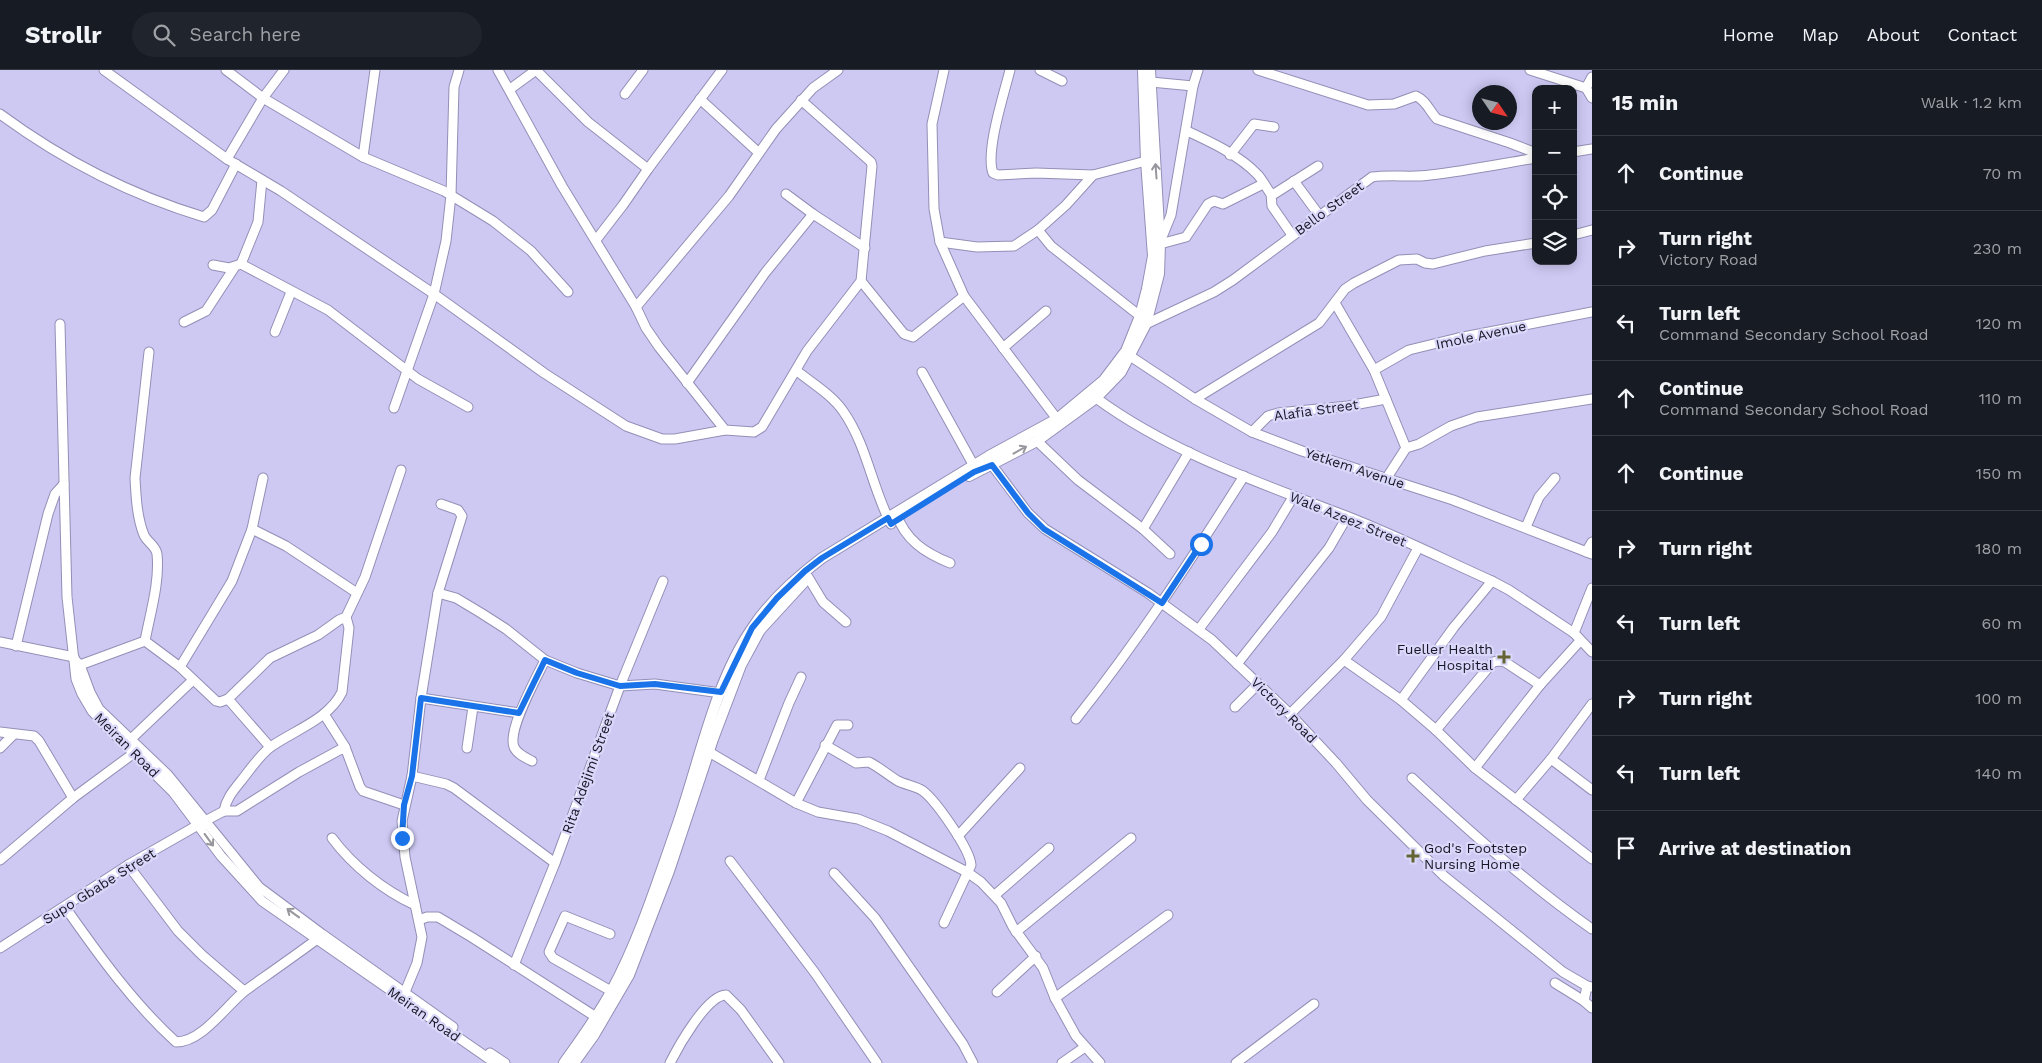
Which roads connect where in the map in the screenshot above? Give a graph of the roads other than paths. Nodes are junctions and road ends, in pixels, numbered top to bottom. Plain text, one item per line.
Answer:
1 (104, 70) edge
2 (226, 70) edge
3 (284, 70) edge
4 (375, 70) edge
5 (459, 70) edge
6 (498, 70) edge
7 (536, 70) edge
8 (643, 70) edge
9 (722, 70) edge
10 (838, 70) edge
11 (944, 70) edge
12 (1010, 70) edge
13 (1040, 70) edge
14 (1143, 70) edge
15 (1150, 70) edge
16 (1198, 70) edge
17 (1258, 70) edge
18 (1530, 70) edge
19 (1592, 77) edge
20 (1062, 81) dead end
21 (1151, 82) junction
22 (1193, 86) junction
23 (1586, 88) junction
24 (510, 89) junction
25 (626, 94) dead end
26 (263, 98) junction
27 (1592, 98) edge
28 (700, 99) junction
29 (801, 100) junction
30 (0, 114) edge
31 (1274, 127) dead end
32 (1187, 131) junction
33 (1592, 149) edge
34 (1577, 151) edge
35 (1532, 152) edge
36 (759, 154) junction
37 (1230, 154) junction
38 (363, 157) junction
39 (227, 159) junction
40 (1532, 159) edge
41 (1146, 162) junction
42 (236, 164) junction
43 (1318, 166) dead end
44 (648, 169) junction
45 (1094, 175) junction
46 (262, 180) junction
47 (1294, 181) junction
48 (1263, 184) junction
49 (1175, 193) junction
50 (786, 194) dead end
51 (1271, 194) junction
52 (451, 195) junction
53 (813, 214) junction
54 (1318, 215) junction
55 (1154, 219) junction
56 (1038, 230) junction
57 (1592, 230) edge
58 (1577, 234) edge
59 (1292, 235) junction
60 (596, 240) junction
61 (940, 242) junction
62 (1160, 243) junction
63 (1532, 244) edge
64 (865, 248) junction
65 (213, 265) dead end
66 (237, 266) junction
67 (861, 281) junction
68 (292, 292) junction
69 (568, 292) dead end
70 (434, 294) junction
71 (964, 296) junction
72 (1335, 303) junction
73 (636, 307) junction
74 (1046, 311) dead end
75 (1592, 312) edge
76 (1143, 320) junction
77 (184, 322) dead end
78 (60, 324) dead end
79 (275, 332) dead end
80 (1003, 348) junction
81 (149, 352) dead end
82 (1130, 356) junction
83 (1374, 370) junction
84 (408, 371) junction
85 (797, 371) junction
86 (922, 372) dead end
87 (687, 383) junction
88 (1096, 398) junction
89 (1195, 399) junction
90 (1386, 399) junction
91 (1592, 399) edge
92 (468, 407) dead end
93 (394, 408) dead end
94 (1056, 419) junction
95 (725, 430) junction
96 (1252, 432) junction
97 (1037, 440) junction
98 (1406, 448) junction
99 (1190, 452) junction
100 (992, 465) junction
101 (974, 466) junction
102 (402, 470) dead end
103 (1244, 476) junction
104 (263, 478) dead end
105 (1555, 478) dead end
106 (1386, 479) junction
107 (64, 484) junction
108 (1293, 497) junction
109 (441, 504) dead end
110 (1347, 516) junction
111 (893, 519) junction
112 (1526, 528) junction
113 (252, 529) junction
114 (1143, 529) junction
115 (1592, 542) edge
116 (1418, 548) junction
117 (1589, 553) edge
118 (1170, 554) dead end
119 (950, 563) dead end
120 (810, 573) junction
121 (663, 581) dead end
122 (1492, 581) junction
123 (1592, 588) edge
124 (357, 593) junction
125 (438, 593) junction
126 (1162, 603) junction
127 (346, 617) junction
128 (846, 622) dead end
129 (1199, 629) junction
130 (1577, 637) junction
131 (145, 641) junction
132 (0, 642) edge
133 (16, 646) junction
134 (1592, 652) edge
135 (76, 660) junction
136 (545, 660) junction
137 (1344, 660) junction
138 (1238, 664) junction
139 (180, 666) junction
140 (801, 677) dead end
141 (193, 680) junction
142 (1258, 684) junction
143 (1540, 685) junction
144 (620, 686) junction
145 (721, 692) junction
146 (421, 698) junction
147 (228, 699) junction
148 (1401, 700) junction
149 (1592, 704) edge
150 (473, 707) junction
151 (1235, 707) dead end
152 (519, 713) junction
153 (324, 714) junction
154 (1290, 714) junction
155 (1076, 719) dead end
156 (848, 725) dead end
157 (1436, 730) junction
158 (0, 732) edge
159 (13, 735) junction
160 (709, 738) junction
161 (131, 739) junction
162 (825, 745) junction
163 (270, 747) junction
164 (345, 747) junction
165 (0, 748) edge
166 (467, 748) dead end
167 (709, 752) junction
168 (134, 753) junction
169 (1551, 759) junction
170 (532, 761) dead end
171 (1020, 768) dead end
172 (1475, 768) junction
173 (412, 776) junction
174 (1412, 778) dead end
175 (759, 780) junction
176 (1592, 790) edge
177 (72, 798) junction
178 (1516, 800) junction
179 (796, 803) junction
180 (404, 805) junction
181 (224, 811) junction
182 (202, 823) junction
183 (958, 836) junction
184 (332, 838) dead end
185 (1130, 838) dead end
186 (1050, 848) dead end
187 (1592, 859) edge
188 (0, 860) edge
189 (730, 861) dead end
190 (555, 863) junction
191 (128, 865) junction
192 (967, 872) junction
193 (834, 873) dead end
194 (995, 895) junction
195 (415, 905) junction
196 (65, 907) junction
197 (1168, 915) dead end
198 (419, 920) junction
199 (944, 923) dead end
200 (1592, 929) edge
201 (1016, 932) junction
202 (610, 934) dead end
203 (316, 940) junction
204 (0, 948) edge
205 (1036, 956) junction
206 (514, 965) junction
207 (1555, 983) dead end
208 (1589, 986) edge
209 (244, 991) junction
210 (611, 991) junction
211 (405, 992) junction
212 (997, 992) dead end
213 (1056, 998) junction
214 (1584, 1001) junction
215 (1314, 1004) dead end
216 (1592, 1008) edge
217 (596, 1017) junction
218 (1085, 1047) junction
219 (494, 1063) edge
220 (504, 1063) edge
221 (564, 1063) edge
222 (574, 1063) edge
223 (670, 1063) edge
224 (780, 1063) edge
225 (877, 1063) edge
226 (974, 1063) edge
227 (1062, 1063) edge
228 (1100, 1063) edge
229 (1236, 1063) edge

1 - 39 street
2 - 26 street
3 - 26 street
4 - 38 street
5 - 52 street
6 - 24 street
7 - 24 street
7 - 44 street
8 - 25 street
9 - 28 street
10 - 29 street
11 - 61 street
12 - 45 street
13 - 20 street
14 - 41 main road
15 - 21 main road
16 - 22 street
17 - 35 street
18 - 23 street
19 - 23 street
21 - 22 street
55 -> 21 main road
22 - 32 street
23 - 27 street
24 - 60 street
26 - 38 street
26 - 39 street
28 - 36 street
28 - 44 street
29 - 36 street
29 - 64 street
30 - 42 street
31 - 37 street
32 - 37 street
32 - 49 street
33 - 34 street
36 - 73 street
37 - 48 street
38 - 52 street
39 - 42 street
40 - 54 street, Bello Street
41 - 45 street
41 - 55 main road
42 - 46 street
43 - 47 street
44 - 60 street
45 - 56 street
46 - 66 street
46 - 70 street
47 - 51 street
47 - 54 street
48 - 51 street
48 - 62 street
49 - 55 street
49 - 62 street
50 - 53 street
51 - 59 street
52 - 69 street
52 - 70 street
53 - 64 street
53 - 87 street
54 - 59 street, Bello Street
55 - 62 main road
55 - 76 main road
56 - 61 street
56 - 76 street
57 - 58 street
59 - 76 street, Bello Street
60 - 73 street
61 - 71 street
62 - 76 main road
63 - 72 street
64 - 67 street
65 - 66 street
66 - 68 street
66 - 77 street
67 - 71 street
67 - 85 street
68 - 79 street
68 - 84 street
70 - 84 street
70 - 95 street
71 - 80 street
72 - 83 street
72 - 89 street
73 - 87 street
74 - 80 street
75 - 83 street, Imole Avenue
76 - 82 main road
76 - 94 main road
78 - 107 street
80 - 94 street
81 - 131 street
82 - 88 main road
82 - 89 street, Yetkem Avenue
83 - 90 street
84 - 92 street
84 - 93 street
85 - 95 street
85 - 111 street
86 - 101 street
87 - 95 street
88 - 97 main road
88 - 99 street, Wale Azeez Street
89 - 96 street, Yetkem Avenue
90 - 96 street, Alafia Street
90 - 98 street
91 - 98 street
94 - 101 main road
96 - 106 street, Yetkem Avenue
100 -> 97 main road
97 - 114 street
98 - 106 street
99 - 103 street, Wale Azeez Street
99 - 114 street
100 - 111 main road
100 - 126 street, Victory Road
101 - 111 main road
102 - 124 street
103 - 108 street, Wale Azeez Street
103 - 126 street
104 - 113 street
105 - 112 street
106 - 112 street, Yetkem Avenue
107 - 133 street
107 - 135 street
108 - 110 street, Wale Azeez Street
108 - 129 street
109 - 125 street
110 - 116 street, Wale Azeez Street
110 - 138 street
111 - 119 street
111 - 120 main road
112 - 117 street, Yetkem Avenue
113 - 124 street
113 - 139 street
114 - 118 street
115 - 117 street
116 - 122 street, Wale Azeez Street
116 - 137 street
120 - 128 street
120 - 145 main road
120 - 160 main road
121 - 144 street, Rita Adejimi Street
122 - 130 street, Wale Azeez Street
122 - 148 street
123 - 130 street
124 - 127 street
125 - 136 street
125 - 146 street
126 - 129 street, Victory Road
126 - 155 street
127 - 147 street
127 - 153 street
129 - 138 street, Victory Road
130 - 134 street, Wale Azeez Street
130 - 143 street
131 - 135 street
131 - 139 street
132 - 133 street
133 - 135 street
135 - 161 street, Meiran Road
135 - 168 street, Meiran Road
136 - 144 street
136 - 152 street
137 - 148 street
137 - 154 street
138 - 142 street, Victory Road
139 - 141 street
140 - 175 street
141 - 147 street
141 - 161 street
142 - 151 street
142 - 154 street, Victory Road
143 - 157 street
143 - 172 street
144 - 145 street
144 - 190 street, Rita Adejimi Street
145 - 160 main road
146 - 150 street
146 - 173 street
147 - 163 street
148 - 157 street
149 - 169 street
150 - 152 street
150 - 166 street
152 - 170 street
153 - 163 street
153 - 164 street
154 - 208 street, Victory Road
156 - 162 street
157 - 172 street
158 - 159 street
159 - 165 street
159 - 177 street
160 - 167 main road
160 - 210 main road
161 - 182 street, Meiran Road
162 - 179 street
162 - 183 street
163 - 181 street
164 - 180 street
164 - 181 street, Supo Gbabe Street
167 - 175 street
167 - 222 main road
168 - 177 street
168 - 182 street, Meiran Road
169 - 176 street
169 - 178 street
171 - 183 street
172 - 178 street
173 - 180 street
173 - 190 street
174 - 200 street
175 - 179 street
177 - 188 street
178 - 187 street
179 - 192 street
180 - 195 street
181 - 182 street, Supo Gbabe Street
182 - 191 street, Supo Gbabe Street
182 -> 203 street, Meiran Road
211 -> 182 street, Meiran Road
183 - 192 street
184 - 195 street
185 - 201 street
186 - 194 street
189 - 225 street
190 - 206 street, Rita Adejimi Street
191 - 196 street, Supo Gbabe Street
191 - 209 street
192 - 194 street
192 - 199 street
193 - 226 street
194 - 201 street
195 - 198 street
196 - 204 street, Supo Gbabe Street
196 - 209 street
197 - 213 street
198 - 206 street
198 - 211 street
201 - 205 street
202 - 210 street
203 - 209 street
203 - 219 street, Meiran Road
205 - 212 street
205 - 213 street
206 - 217 street
207 - 214 street
208 - 214 street
210 - 217 main road
211 - 220 street, Meiran Road
213 - 218 street
214 - 216 street
215 - 229 street
217 - 221 main road
218 - 227 street
218 - 228 street
223 - 224 street

